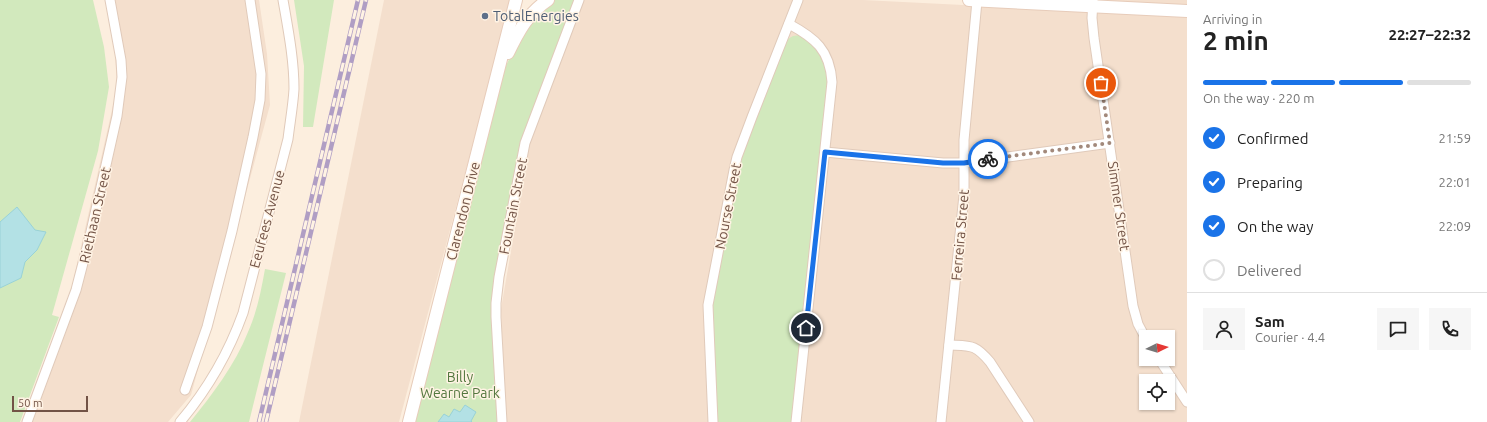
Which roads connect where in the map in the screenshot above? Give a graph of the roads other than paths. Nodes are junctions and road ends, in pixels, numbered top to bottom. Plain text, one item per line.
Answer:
1 (110, 0) edge
2 (250, 0) edge
3 (283, 0) edge
4 (516, 0) edge
5 (548, 0) edge
6 (578, 0) edge
7 (798, 0) edge
8 (973, 0) edge
9 (1092, 3) edge
10 (1187, 11) edge
11 (789, 24) junction
12 (496, 80) junction
13 (1110, 143) junction
14 (825, 152) junction
15 (964, 163) junction
16 (1141, 330) edge
17 (949, 345) junction
18 (1164, 366) edge
19 (185, 390) dead end
20 (1187, 402) edge
21 (27, 422) edge
22 (180, 422) edge
23 (409, 422) edge
24 (502, 422) edge
25 (713, 422) edge
26 (796, 422) edge
27 (941, 422) edge
28 (1029, 422) edge

1 - 21 street, Riethaan Street
2 - 19 street
3 - 22 street, Eeufees Avenue
4 - 12 main road, Clarendon Drive
5 - 12 main road
6 - 24 street, Fountain Street
7 - 11 street, Nourse Street
8 - 9 main road
8 - 15 street, Ferreira Street
9 - 10 main road
9 - 13 street, Simmer Street
11 - 14 street
11 - 25 street, Nourse Street
12 - 23 main road, Clarendon Drive
13 - 15 street
13 - 16 street, Simmer Street
14 - 15 street
14 - 26 street
15 - 17 street, Ferreira Street
17 - 27 street, Ferreira Street
17 - 28 street
18 - 20 street

